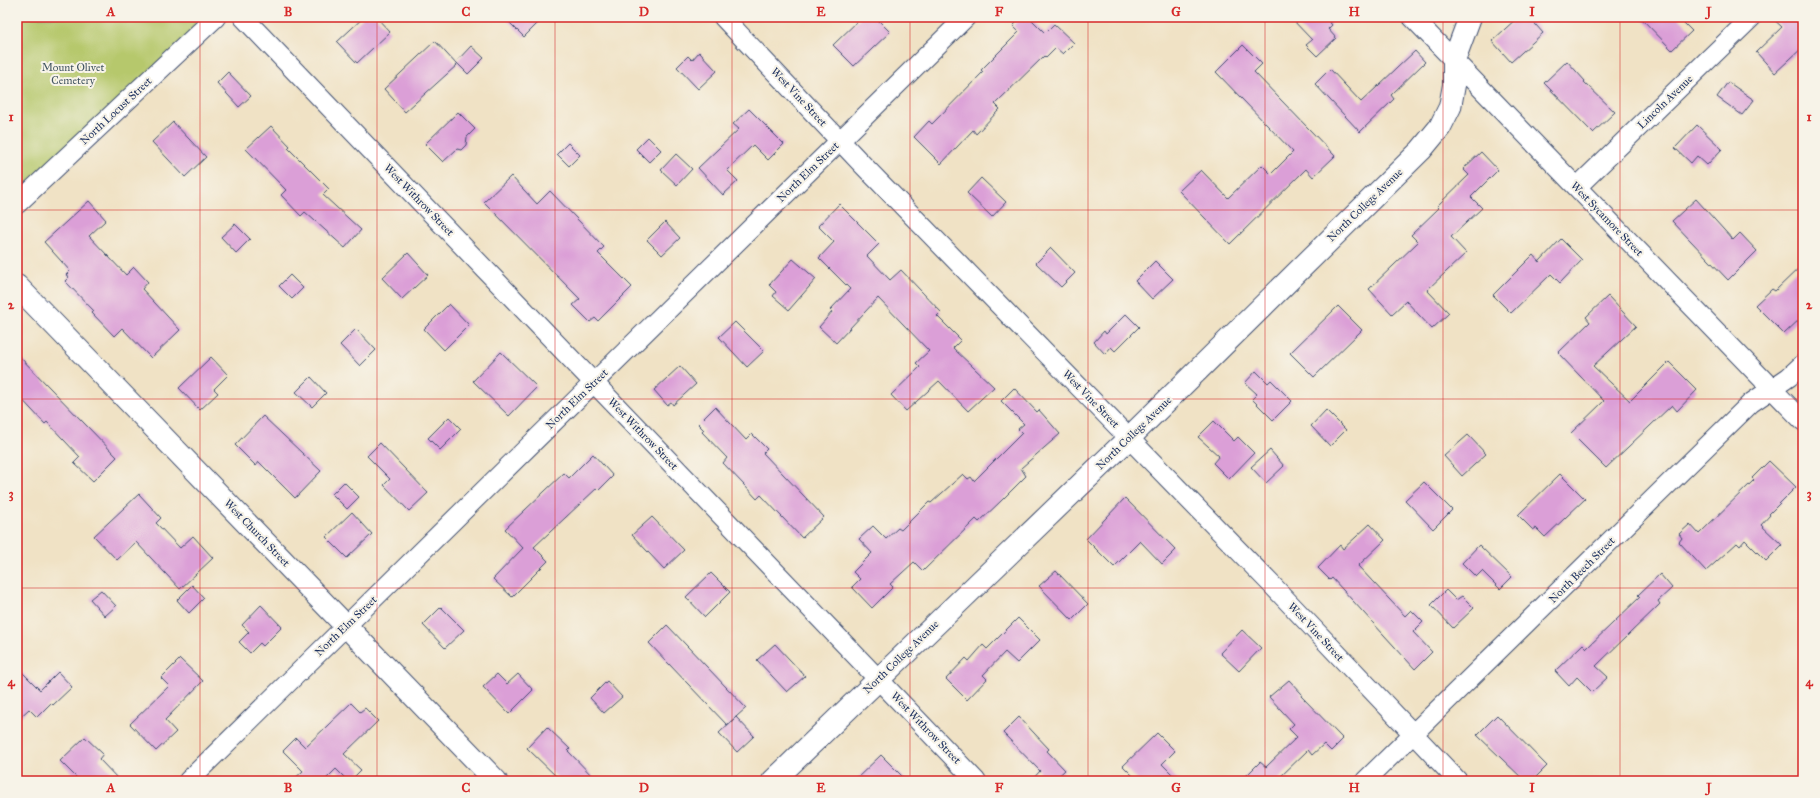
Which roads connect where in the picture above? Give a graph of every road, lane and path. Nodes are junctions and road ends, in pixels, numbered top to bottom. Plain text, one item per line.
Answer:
1 (216, 17) edge
2 (243, 17) edge
3 (723, 17) edge
4 (966, 17) edge
5 (1412, 17) edge
6 (1470, 17) edge
7 (1752, 17) edge
8 (1454, 60) junction
9 (840, 140) junction
10 (1577, 187) junction
11 (17, 204) edge
12 (17, 286) edge
13 (1803, 364) edge
14 (594, 382) junction
15 (1772, 389) junction
16 (1803, 421) edge
17 (1129, 438) junction
18 (347, 626) junction
19 (878, 678) junction
20 (1413, 735) junction
21 (188, 781) edge
22 (496, 781) edge
23 (773, 781) edge
24 (976, 781) edge
25 (1365, 781) edge
26 (1458, 781) edge

1 - 11 street, North Locust Street
2 - 14 street, West Withrow Street
3 - 9 street, West Vine Street
4 - 9 street, North Elm Street
5 - 8 street, West Sycamore Street
6 - 8 main road
7 - 10 street, Lincoln Avenue
8 - 10 street, West Sycamore Street
8 - 17 main road, North College Avenue
9 - 14 street, North Elm Street
9 - 17 street, West Vine Street
10 - 15 street, West Sycamore Street
12 - 18 main road, West Church Street
13 - 15 street, North Beech Street
14 - 18 street, North Elm Street
14 - 19 street, West Withrow Street
15 - 16 street, West Sycamore Street
15 - 20 street, North Beech Street
17 - 19 main road, North College Avenue
17 - 20 street, West Vine Street
18 - 21 street, North Elm Street
18 - 22 main road, West Church Street
19 - 23 main road, North College Avenue
19 - 24 street, West Withrow Street
20 - 25 street, North Beech Street
20 - 26 street, West Vine Street

